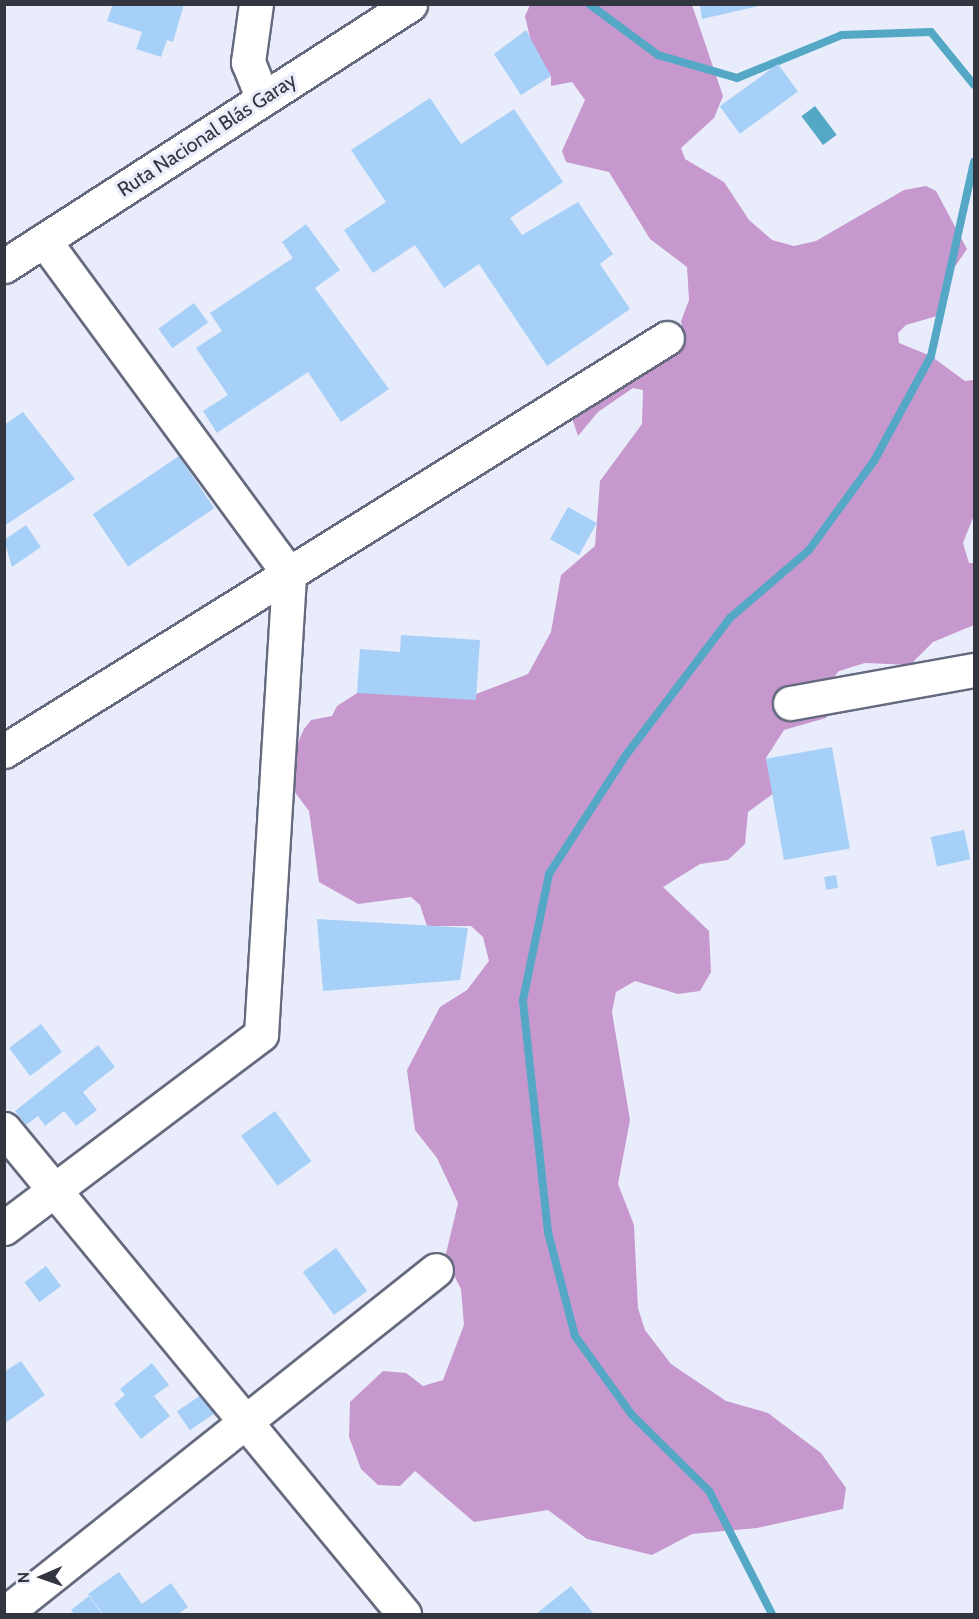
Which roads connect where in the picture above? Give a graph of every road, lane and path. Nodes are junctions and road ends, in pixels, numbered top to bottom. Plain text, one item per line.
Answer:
1 (256, 4) edge
2 (410, 4) edge
3 (263, 99) junction
4 (44, 240) junction
5 (4, 266) edge
6 (667, 338) dead end
7 (289, 574) junction
8 (975, 670) edge
9 (790, 703) dead end
10 (4, 751) edge
11 (4, 1130) edge
12 (52, 1190) junction
13 (4, 1228) edge
14 (436, 1270) dead end
15 (248, 1420) junction
16 (4, 1614) edge
17 (404, 1614) edge

1 - 3 main road
2 - 3 main road, Ruta Nacional Blás Garay
3 - 4 main road, Ruta Nacional Blás Garay
4 - 5 main road, Ruta Nacional Blás Garay
4 - 7 main road
6 - 7 main road
7 - 10 main road
7 - 12 main road
8 - 9 main road
11 - 12 main road
12 - 13 main road
12 - 15 main road
14 - 15 main road
15 - 16 main road
15 - 17 main road

